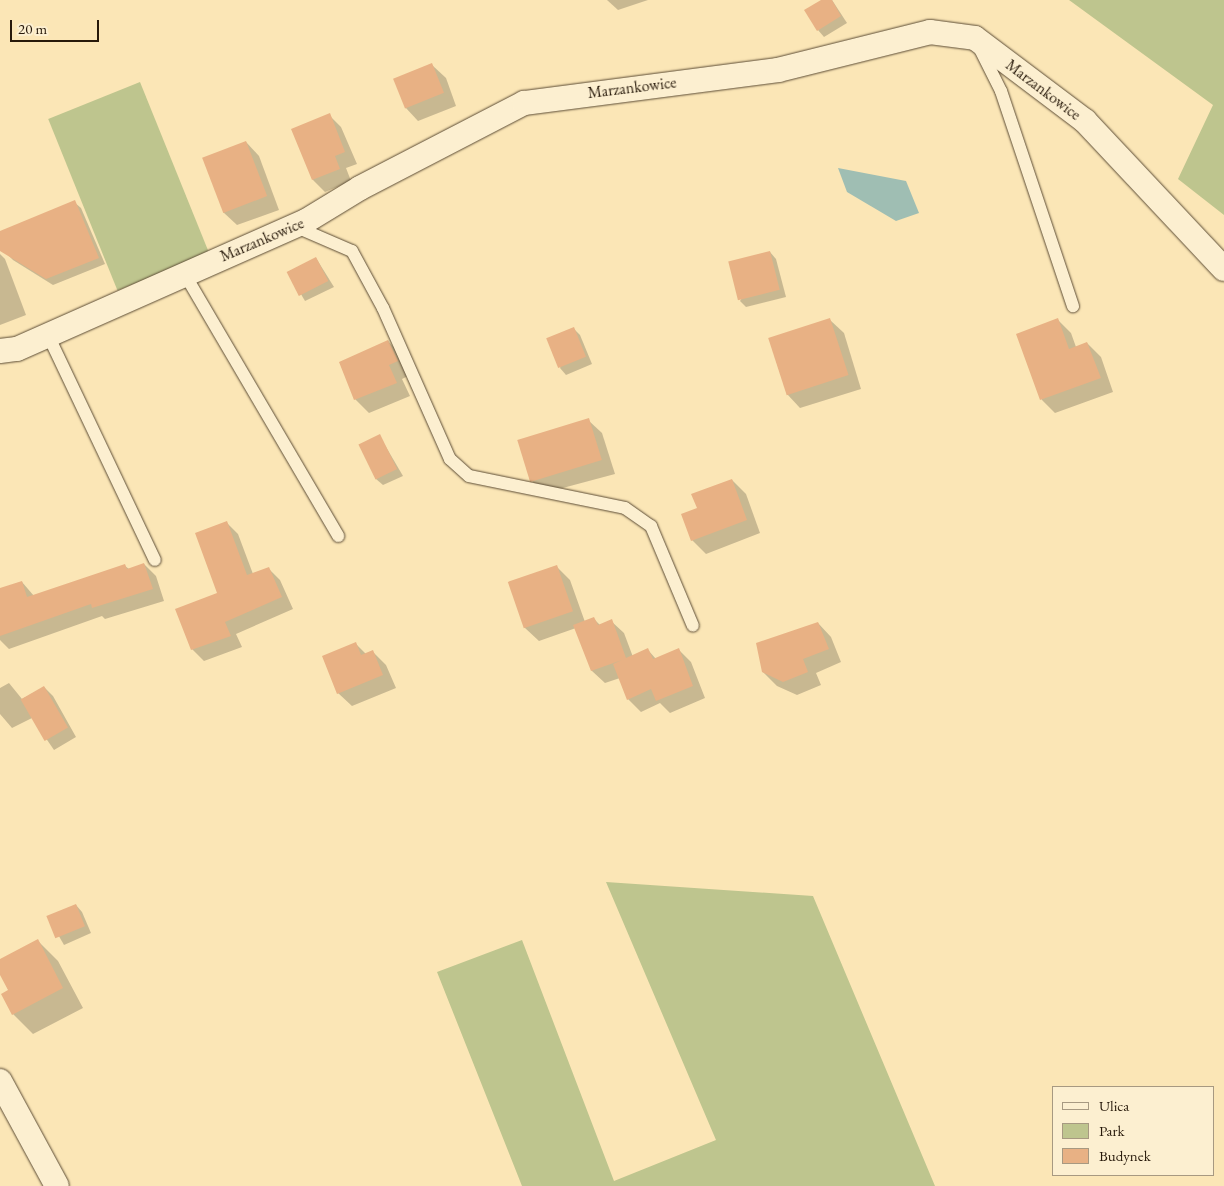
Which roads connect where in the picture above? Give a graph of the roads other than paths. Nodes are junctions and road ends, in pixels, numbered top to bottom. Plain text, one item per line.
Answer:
1 (975, 38) junction
2 (294, 226) junction
3 (1224, 269) edge
4 (184, 273) junction
5 (1073, 306) dead end
6 (48, 335) junction
7 (0, 350) edge
8 (338, 536) dead end
9 (155, 560) dead end
10 (693, 626) dead end
11 (0, 1081) edge
12 (57, 1186) edge

1 - 2 street, Marzankowice
1 - 3 street, Marzankowice
1 - 5 lane
2 - 4 street, Marzankowice
2 - 10 lane
4 - 6 street, Marzankowice
4 - 8 lane
6 - 7 street, Marzankowice
6 - 9 lane
11 - 12 street

